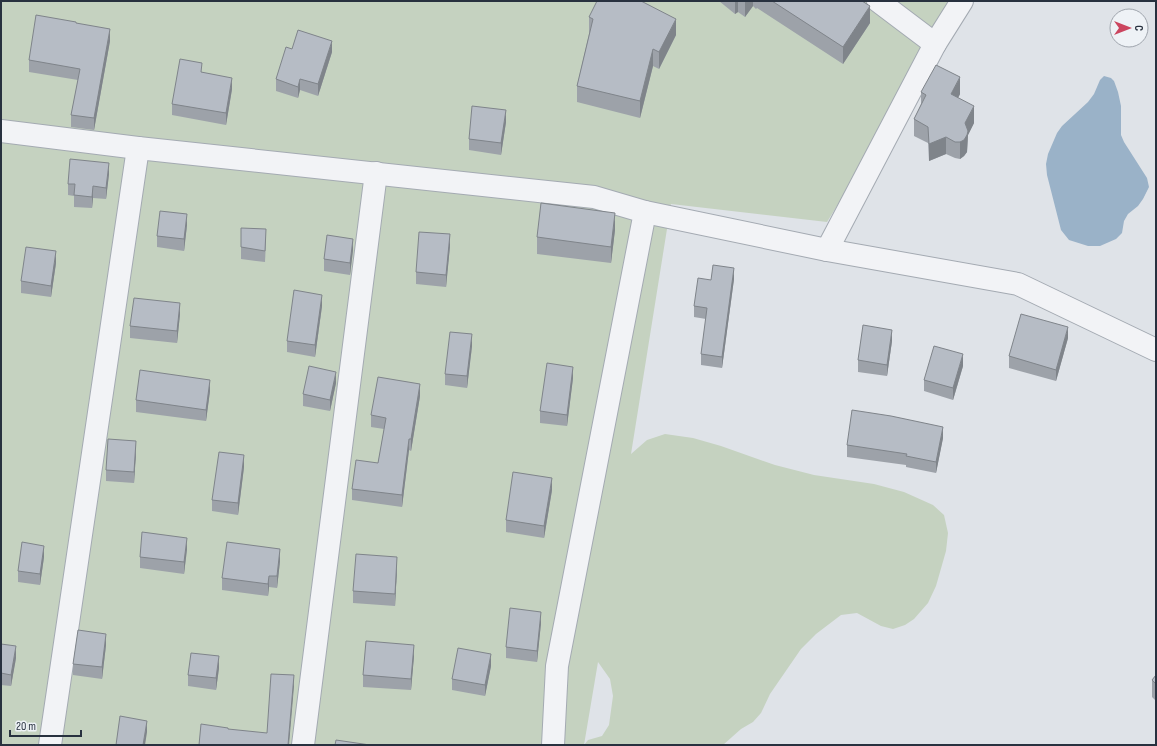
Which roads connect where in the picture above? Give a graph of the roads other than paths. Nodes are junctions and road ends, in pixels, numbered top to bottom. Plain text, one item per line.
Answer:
1 (878, 1) edge
2 (962, 1) edge
3 (935, 44) junction
4 (1, 131) edge
5 (138, 148) junction
6 (376, 173) junction
7 (645, 212) junction
8 (827, 250) junction
9 (1156, 350) edge
10 (50, 745) edge
11 (303, 745) edge
12 (553, 745) edge

1 - 3 lane
2 - 3 lane
3 - 8 lane
4 - 5 lane
5 - 6 lane
5 - 10 lane
6 - 7 lane
6 - 11 lane
7 - 8 lane
7 - 12 lane
8 - 9 lane

